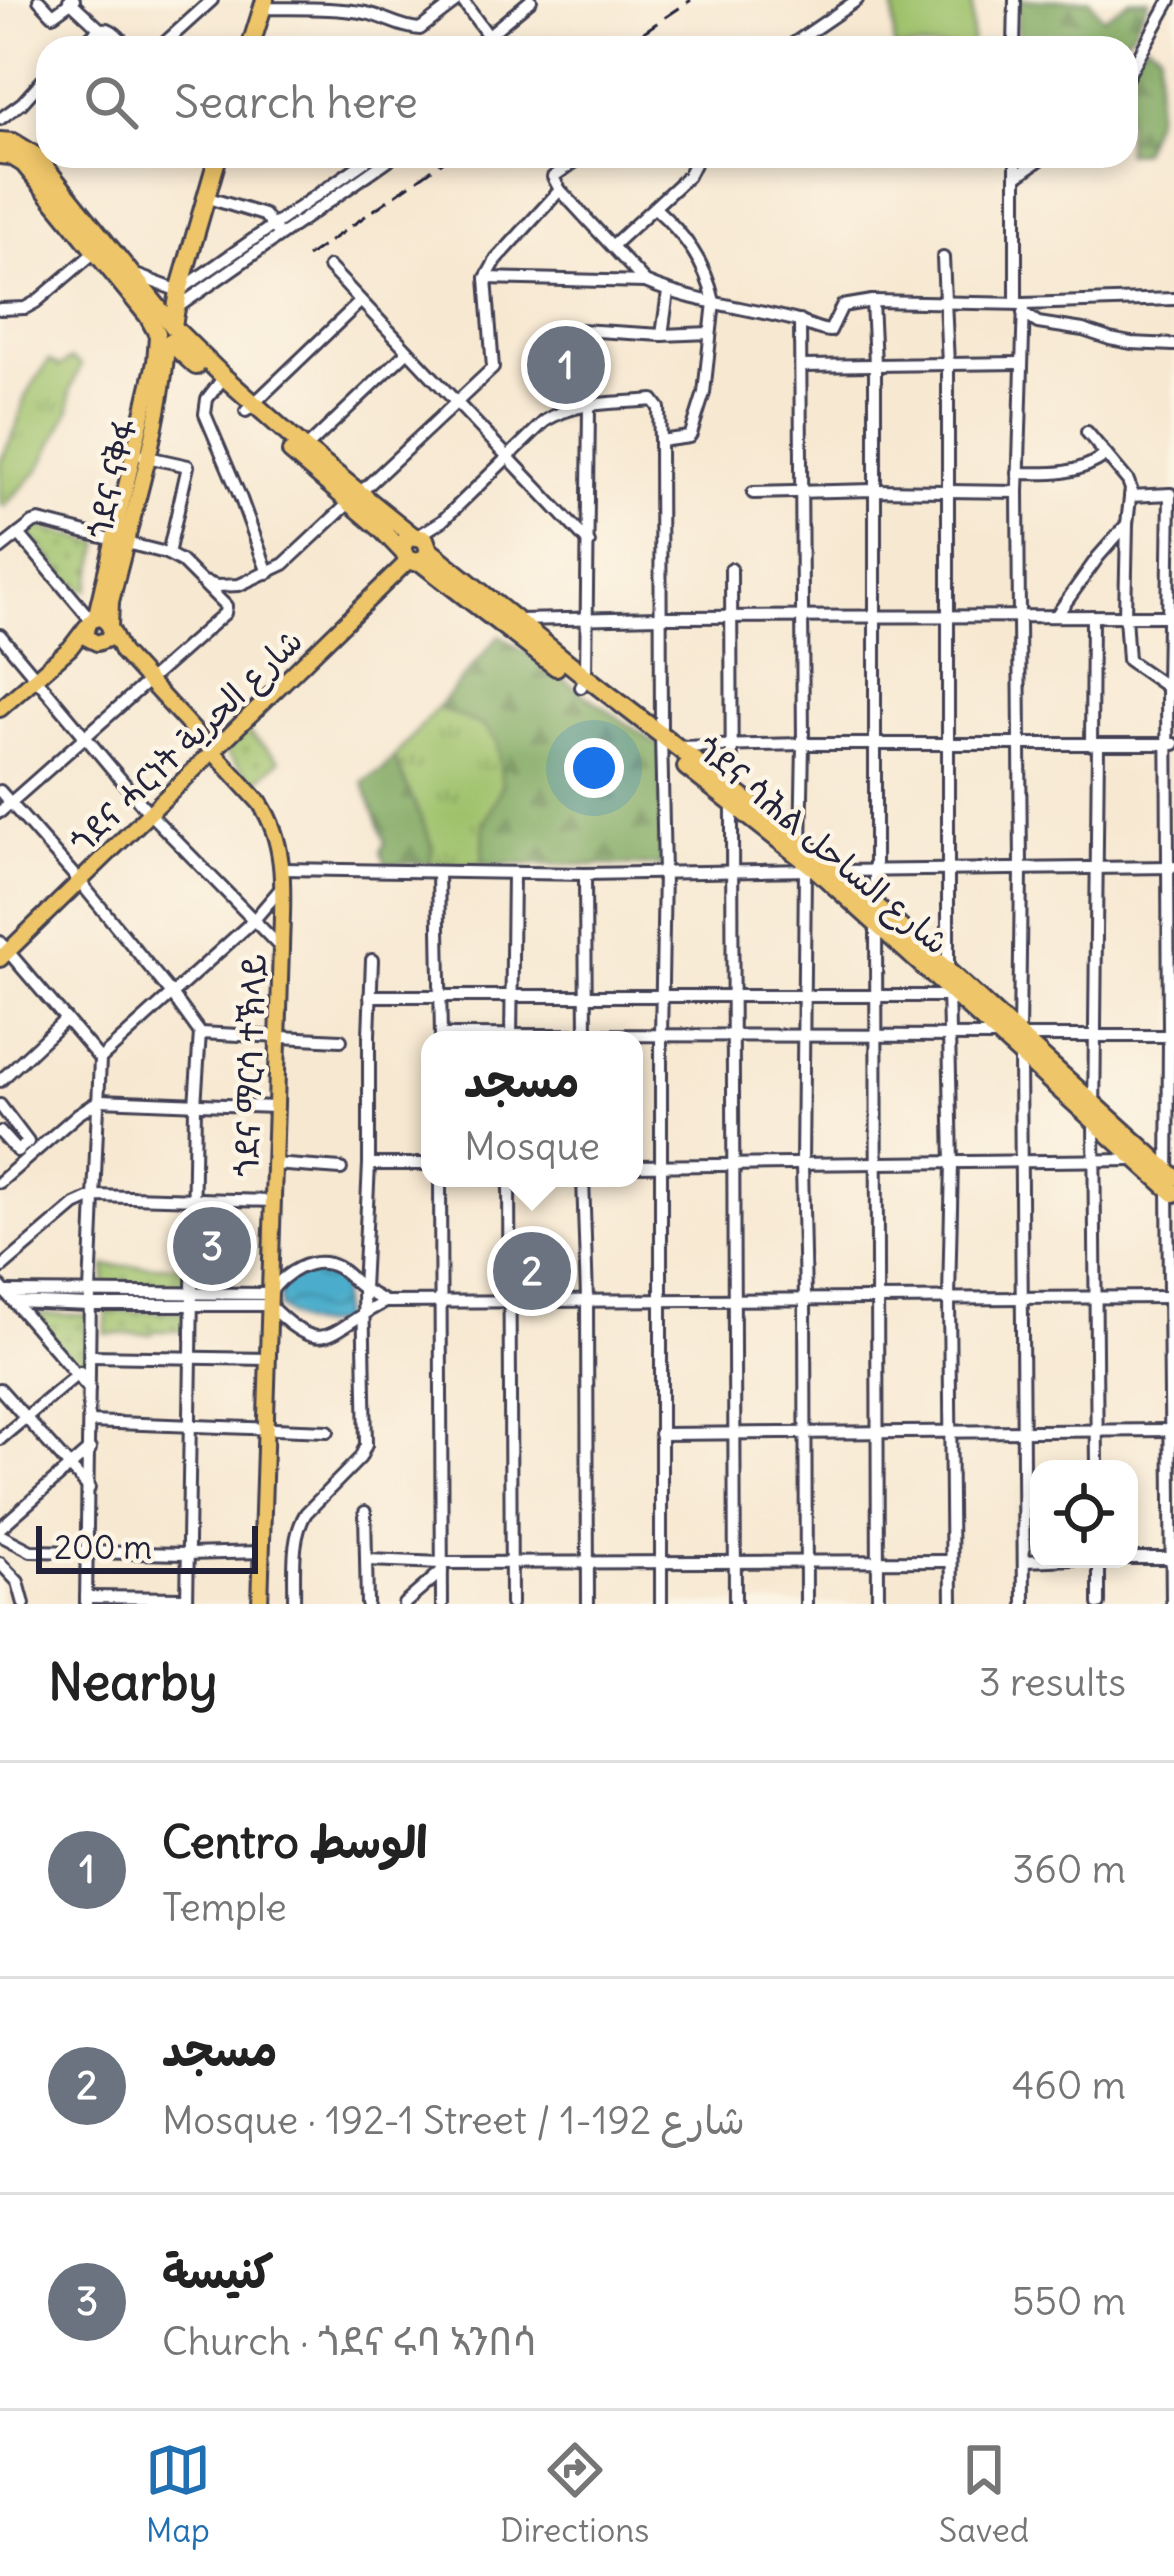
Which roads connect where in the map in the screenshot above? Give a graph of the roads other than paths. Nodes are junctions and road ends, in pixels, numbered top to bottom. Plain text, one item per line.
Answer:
1 (39, 0) edge
2 (212, 0) edge
3 (460, 0) edge
4 (532, 0) edge
5 (857, 0) edge
6 (1016, 0) edge
7 (1169, 0) edge
8 (72, 1) edge
9 (263, 4) edge
10 (100, 28) junction
11 (91, 36) edge
12 (119, 36) edge
13 (172, 36) edge
14 (254, 36) edge
15 (488, 36) edge
16 (490, 36) edge
17 (805, 36) edge
18 (1014, 36) edge
19 (1138, 57) edge
20 (36, 87) edge
21 (2, 116) edge
22 (6, 149) edge
23 (36, 156) edge
24 (43, 168) edge
25 (214, 168) edge
26 (364, 168) edge
27 (566, 168) edge
28 (692, 168) edge
29 (1016, 168) edge
30 (1028, 168) edge
31 (1016, 177) junction
32 (560, 190) junction
33 (205, 197) junction
34 (655, 208) junction
35 (277, 231) junction
36 (613, 245) junction
37 (101, 246) junction
38 (944, 259) dead end
39 (329, 267) dead end
40 (126, 278) junction
41 (486, 278) junction
42 (645, 282) junction
43 (668, 292) junction
44 (1174, 299) edge
45 (872, 301) junction
46 (360, 302) junction
47 (714, 302) junction
48 (947, 302) junction
49 (1021, 306) junction
50 (0, 309) edge
51 (800, 321) junction
52 (169, 326) junction
53 (580, 330) dead end
54 (710, 333) junction
55 (662, 335) junction
56 (1174, 345) edge
57 (407, 352) junction
58 (1020, 363) junction
59 (875, 364) junction
60 (948, 364) junction
61 (802, 365) junction
62 (220, 381) junction
63 (457, 402) junction
64 (589, 406) junction
65 (249, 407) junction
66 (1087, 432) dead end
67 (660, 442) junction
68 (301, 453) junction
69 (140, 455) junction
70 (1106, 455) junction
71 (507, 457) junction
72 (1018, 473) junction
73 (874, 490) junction
74 (801, 491) junction
75 (946, 491) junction
76 (1018, 492) junction
77 (753, 493) dead end
78 (1172, 493) edge
79 (1130, 496) junction
80 (355, 498) junction
81 (1126, 524) junction
82 (19, 534) junction
83 (119, 541) junction
84 (590, 542) junction
85 (0, 549) edge
86 (415, 549) junction
87 (169, 554) junction
88 (731, 569) dead end
89 (268, 574) junction
90 (202, 580) junction
91 (949, 615) junction
92 (731, 616) junction
93 (1019, 616) junction
94 (1056, 616) junction
95 (1092, 616) junction
96 (1125, 616) junction
97 (1171, 616) edge
98 (661, 617) junction
99 (803, 617) junction
100 (876, 618) junction
101 (586, 619) junction
102 (517, 620) junction
103 (91, 622) junction
104 (110, 629) junction
105 (0, 635) edge
106 (95, 643) junction
107 (70, 648) junction
108 (122, 652) junction
109 (36, 678) junction
110 (148, 681) junction
111 (584, 682) junction
112 (1167, 688) junction
113 (0, 709) edge
114 (86, 736) junction
115 (667, 743) junction
116 (877, 743) junction
117 (950, 743) junction
118 (1021, 743) junction
119 (803, 744) junction
120 (1171, 744) edge
121 (1095, 745) junction
122 (732, 746) junction
123 (211, 748) junction
124 (0, 791) edge
125 (732, 795) junction
126 (5, 807) edge
127 (146, 810) junction
128 (806, 859) junction
129 (1171, 867) edge
130 (948, 868) junction
131 (1096, 868) junction
132 (283, 869) junction
133 (877, 869) junction
134 (1021, 869) junction
135 (838, 871) junction
136 (438, 872) junction
137 (664, 872) junction
138 (733, 872) junction
139 (513, 873) junction
140 (585, 874) junction
141 (77, 879) junction
142 (282, 887) junction
143 (875, 913) junction
144 (253, 921) junction
145 (281, 948) junction
146 (2, 949) edge
147 (372, 960) dead end
148 (948, 987) junction
149 (171, 993) junction
150 (370, 996) junction
151 (806, 996) junction
152 (512, 997) junction
153 (661, 997) junction
154 (876, 997) junction
155 (440, 998) junction
156 (586, 998) junction
157 (732, 998) junction
158 (66, 1019) junction
159 (441, 1031) edge
160 (511, 1031) edge
161 (586, 1031) edge
162 (200, 1034) junction
163 (278, 1036) junction
164 (733, 1036) junction
165 (804, 1036) junction
166 (876, 1036) junction
167 (1095, 1036) junction
168 (1172, 1036) edge
169 (643, 1037) edge
170 (661, 1037) junction
171 (948, 1037) junction
172 (341, 1040) dead end
173 (1013, 1042) junction
174 (100, 1060) junction
175 (0, 1081) edge
176 (100, 1100) junction
177 (0, 1105) edge
178 (195, 1106) junction
179 (275, 1107) junction
180 (1094, 1112) junction
181 (0, 1132) edge
182 (1094, 1160) junction
183 (1022, 1162) junction
184 (421, 1163) edge
185 (876, 1163) junction
186 (952, 1163) junction
187 (273, 1164) junction
188 (369, 1164) junction
189 (802, 1164) junction
190 (661, 1165) junction
191 (731, 1165) junction
192 (643, 1166) edge
193 (341, 1169) dead end
194 (1165, 1171) edge
195 (2, 1177) edge
196 (440, 1187) edge
197 (509, 1187) edge
198 (583, 1187) edge
199 (95, 1196) junction
200 (193, 1199) junction
201 (273, 1202) junction
202 (0, 1269) edge
203 (363, 1289) junction
204 (6, 1293) edge
205 (1020, 1297) junction
206 (1094, 1297) junction
207 (1171, 1297) edge
208 (90, 1298) junction
209 (733, 1298) junction
210 (805, 1298) junction
211 (949, 1298) junction
212 (269, 1299) junction
213 (512, 1299) junction
214 (586, 1299) junction
215 (661, 1299) junction
216 (878, 1299) junction
217 (190, 1300) junction
218 (440, 1300) junction
219 (385, 1301) junction
220 (364, 1312) junction
221 (61, 1357) junction
222 (190, 1359) junction
223 (268, 1359) junction
224 (90, 1361) junction
225 (77, 1375) junction
226 (61, 1388) junction
227 (0, 1389) edge
228 (89, 1389) junction
229 (25, 1418) junction
230 (89, 1422) junction
231 (188, 1428) junction
232 (266, 1429) junction
233 (1172, 1430) edge
234 (328, 1431) dead end
235 (949, 1431) junction
236 (1022, 1431) junction
237 (1098, 1431) junction
238 (733, 1432) junction
239 (806, 1432) junction
240 (877, 1432) junction
241 (660, 1434) junction
242 (0, 1439) edge
243 (90, 1449) junction
244 (1097, 1460) edge
245 (69, 1468) junction
246 (89, 1488) junction
247 (365, 1512) dead end
248 (0, 1532) edge
249 (262, 1552) junction
250 (86, 1553) junction
251 (188, 1554) junction
252 (1138, 1558) edge
253 (1173, 1558) edge
254 (368, 1560) junction
255 (587, 1561) junction
256 (661, 1561) junction
257 (951, 1561) junction
258 (1024, 1561) junction
259 (1030, 1561) edge
260 (511, 1562) junction
261 (735, 1562) junction
262 (805, 1562) junction
263 (879, 1562) junction
264 (0, 1563) edge
265 (442, 1567) junction
266 (1099, 1568) edge
267 (86, 1600) edge
268 (187, 1601) edge
269 (23, 1604) edge
270 (260, 1604) edge
271 (294, 1604) edge
272 (367, 1604) edge
273 (404, 1604) edge
274 (442, 1604) edge
275 (511, 1604) edge
276 (588, 1604) edge
277 (661, 1604) edge
278 (735, 1604) edge
279 (806, 1604) edge
280 (878, 1604) edge
281 (952, 1604) edge
282 (1024, 1604) edge
283 (1099, 1604) edge
284 (1172, 1604) edge

1 - 8 street
2 - 13 street
3 - 9 street
3 - 15 street
4 - 16 street
5 - 17 street
6 - 18 street
7 - 19 street
8 - 10 street
9 - 14 highway
10 - 11 street
10 - 12 street
20 - 21 street
21 - 22 street
22 - 23 highway
24 - 37 highway
25 - 33 highway
26 - 35 street
27 - 32 street
28 - 34 street
29 - 31 street
30 - 31 street
31 - 49 street
32 - 36 street
32 - 41 street
33 - 35 street
33 - 52 highway
34 - 36 street
34 - 47 street
35 - 52 street
36 - 42 street
37 - 40 highway
37 - 50 street
38 - 48 street
39 - 46 street
40 - 52 highway
40 - 52 street
41 - 42 street
41 - 63 street
42 - 43 street
43 - 47 street
43 - 55 street
44 - 49 street
45 - 48 street
45 - 51 street
45 - 59 street
46 - 57 street
46 - 65 street
47 - 51 street
47 - 54 street
48 - 49 street
48 - 60 street
49 - 56 street
49 - 58 street
51 - 61 street
52 - 62 highway
52 - 69 main road, ጎደና ናቅፋ
53 - 55 street
54 - 55 street
54 - 67 street
57 - 63 street
57 - 68 street
58 - 60 street
58 - 72 street
59 - 60 street
59 - 61 street
59 - 73 street
60 - 75 street
61 - 74 street
62 - 65 highway
62 - 89 street
63 - 71 street
63 - 80 street
64 - 67 street
64 - 71 street
64 - 84 street
65 - 68 highway
66 - 70 street
67 - 98 street
68 - 80 highway
69 - 83 main road, ጎደና ናቅፋ
69 - 87 street
70 - 72 street
70 - 79 street
71 - 84 street
71 - 86 street
72 - 76 street
73 - 74 street
73 - 75 street
73 - 100 street
74 - 77 street
74 - 99 street
75 - 76 street
75 - 91 street
76 - 93 street
78 - 79 street
78 - 97 street
79 - 81 street
80 - 86 highway
80 - 89 street
81 - 94 street
81 - 96 street
82 - 83 street
82 - 85 street
82 - 103 street
83 - 87 street
83 - 103 main road, ጎደና ናቅፋ
83 - 104 main road, ጎደና ናቅፋ
84 - 101 street
86 - 102 highway, ጎደና ሳሕል شارع الساحل
86 - 111 highway, ጎደና ሳሕል شارع الساحل
86 - 123 main road, ጎደና ሓርነት شارع الحرية
87 - 90 street
88 - 92 street
89 - 90 street
90 - 110 street
91 - 93 street
91 - 100 street
91 - 117 street
92 - 98 street
92 - 99 street
92 - 122 street
93 - 94 street
93 - 118 street
94 - 95 street
95 - 96 street
95 - 121 street
96 - 97 street
96 - 112 street
97 - 112 street
98 - 101 street
98 - 115 street
99 - 100 street
99 - 119 street
100 - 116 street
101 - 102 street
101 - 111 street
102 - 111 highway, ጎደና ሳሕል شارع الساحل
103 - 104 main road
103 - 106 main road
103 - 107 main road, ጎደና ናቅፋ
104 - 106 main road
104 - 108 main road
105 - 109 street
106 - 107 main road, ጎደና ናቅፋ
106 - 108 main road
107 - 109 main road, ጎደና ናቅፋ
108 - 110 main road
109 - 113 main road, ጎደና ናቅፋ
109 - 114 street
110 - 114 street
110 - 123 main road
111 - 115 highway, ጎደና ሳሕል شارع الساحل
112 - 120 street
114 - 126 street
114 - 127 street
115 - 122 street
115 - 125 highway, ጎደና ሳሕል شارع الساحل
115 - 137 street
116 - 117 street
116 - 119 street
116 - 133 street
117 - 118 street
117 - 130 street
118 - 121 street
118 - 134 street
119 - 122 street
119 - 128 street
120 - 121 street
120 - 129 street
121 - 131 street
122 - 125 street
123 - 127 main road, ጎደና ሓርነት شارع الحرية
123 - 132 main road
124 - 126 street
125 - 128 highway, ጎደና ሳሕል شارع الساحل
125 - 138 street
126 - 141 street
127 - 141 main road, ጎደና ሓርነት شارع الحرية
127 - 144 street
128 - 135 highway, ጎደና ሳሕል شارع الساحل
128 - 135 street
128 - 138 street
128 - 143 highway, ጎደና ሳሕል شارع الساحل
128 - 151 street
129 - 131 street
129 - 168 street
130 - 133 street
130 - 134 street
130 - 148 street
131 - 134 street
131 - 167 street
132 - 136 street
132 - 142 main road, ጎደና ማርሳ ተኽላይ
133 - 135 street
133 - 143 street
134 - 173 street
135 - 143 highway, ጎደና ሳሕል شارع الساحل
136 - 139 street
136 - 155 street
137 - 138 street
137 - 140 street
137 - 153 street
138 - 157 street
139 - 140 street
139 - 152 street
140 - 156 street
141 - 146 main road, ጎደና ሓርነት شارع الحرية
141 - 149 street
142 - 144 street
142 - 145 main road, ጎደና ማርሳ ተኽላይ
143 - 148 highway, ጎደና ሳሕል شارع الساحل
143 - 154 street
144 - 145 street
144 - 149 street
145 - 163 main road, ጎደና ማርሳ ተኽላይ
146 - 158 street
147 - 150 street
148 - 154 street
148 - 171 street
148 - 173 highway, ጎደና ሳሕል شارع الساحل
149 - 162 street
149 - 174 street
150 - 155 street
150 - 188 street
151 - 154 street
151 - 157 street
151 - 165 street
152 - 155 street
152 - 156 street
152 - 160 street
153 - 156 street
153 - 157 street
153 - 170 street
154 - 166 street
155 - 159 street
156 - 161 street
157 - 164 street
158 - 174 street
158 - 175 street
162 - 163 street
162 - 178 street
163 - 172 street
163 - 179 main road, ጎደና ማርሳ ተኽላይ
164 - 165 street
164 - 170 street
164 - 191 street
165 - 166 street
165 - 189 street
166 - 171 street
166 - 185 street
167 - 168 street
167 - 173 street
167 - 180 street
168 - 194 street
169 - 170 street
170 - 190 street
171 - 173 street
171 - 186 street
173 - 180 highway, ጎደና ሳሕል شارع الساحل
173 - 183 street
174 - 176 street
176 - 178 street
176 - 195 street
176 - 199 street
177 - 181 street
178 - 179 street
178 - 200 street
179 - 187 main road, ጎደና ማርሳ ተኽላይ
180 - 182 street
180 - 194 highway, ጎደና ሳሕል شارع الساحل
182 - 183 street
182 - 194 street
182 - 206 street
183 - 186 street
183 - 205 street
184 - 188 street
185 - 186 street
185 - 189 street
185 - 216 street
186 - 211 street
187 - 193 street
187 - 201 main road, ጎደና ማርሳ ተኽላይ
188 - 203 street
189 - 191 street
189 - 210 street
190 - 191 street
190 - 192 street
190 - 215 street
191 - 209 street
194 - 207 street
196 - 218 street
197 - 213 street
198 - 214 street
199 - 200 street
199 - 202 street
199 - 208 street
200 - 201 street
200 - 217 street
201 - 212 main road, ጎደና ማርሳ ተኽላይ
203 - 212 street
203 - 219 street
203 - 220 street
204 - 208 street
204 - 221 street
205 - 206 street
205 - 211 street
205 - 236 street
206 - 207 street
206 - 237 street
207 - 233 street
208 - 217 street
208 - 224 street
209 - 210 street
209 - 215 street
209 - 238 street
210 - 216 street
210 - 239 street
211 - 216 street
211 - 235 street
212 - 217 street
212 - 220 street
212 - 223 main road, ጎደና ማርሳ ተኽላይ
213 - 214 street
213 - 218 street
213 - 260 street
214 - 215 street
214 - 255 street
215 - 241 street
216 - 240 street
217 - 222 street
218 - 219 street
218 - 265 street
219 - 220 street
220 - 271 street
221 - 225 street
221 - 226 street
222 - 223 street
222 - 224 street
222 - 231 street
223 - 232 main road, ጎደና ማርሳ ተኽላይ
224 - 225 street
224 - 228 street
225 - 226 street
225 - 228 street
226 - 229 street
227 - 229 street
228 - 230 street
229 - 242 street
229 - 245 street
230 - 231 street
230 - 243 street
231 - 232 street
231 - 251 street
232 - 234 street
232 - 249 main road, ጎደና ማርሳ ተኽላይ
233 - 237 street
233 - 253 street
235 - 236 street
235 - 240 street
235 - 257 street
236 - 237 street
236 - 258 street
237 - 244 street
238 - 239 street
238 - 241 street
238 - 261 street
239 - 240 street
239 - 262 street
240 - 263 street
241 - 256 street
243 - 245 street
243 - 246 street
245 - 246 street
245 - 248 street
246 - 250 street
247 - 254 street
248 - 250 street
249 - 251 street
249 - 270 main road, ጎደና ማርሳ ተኽላይ
250 - 251 street
250 - 267 street
251 - 268 street
252 - 253 street
253 - 284 street
254 - 265 street
254 - 272 street
255 - 256 street
255 - 260 street
255 - 276 street
256 - 261 street
256 - 277 street
257 - 263 street
257 - 281 street
258 - 259 street
258 - 282 street
260 - 265 street
260 - 275 street
261 - 262 street
261 - 278 street
262 - 263 street
262 - 279 street
263 - 280 street
264 - 269 street
265 - 273 street
265 - 274 street
266 - 283 street
267 - 268 street

